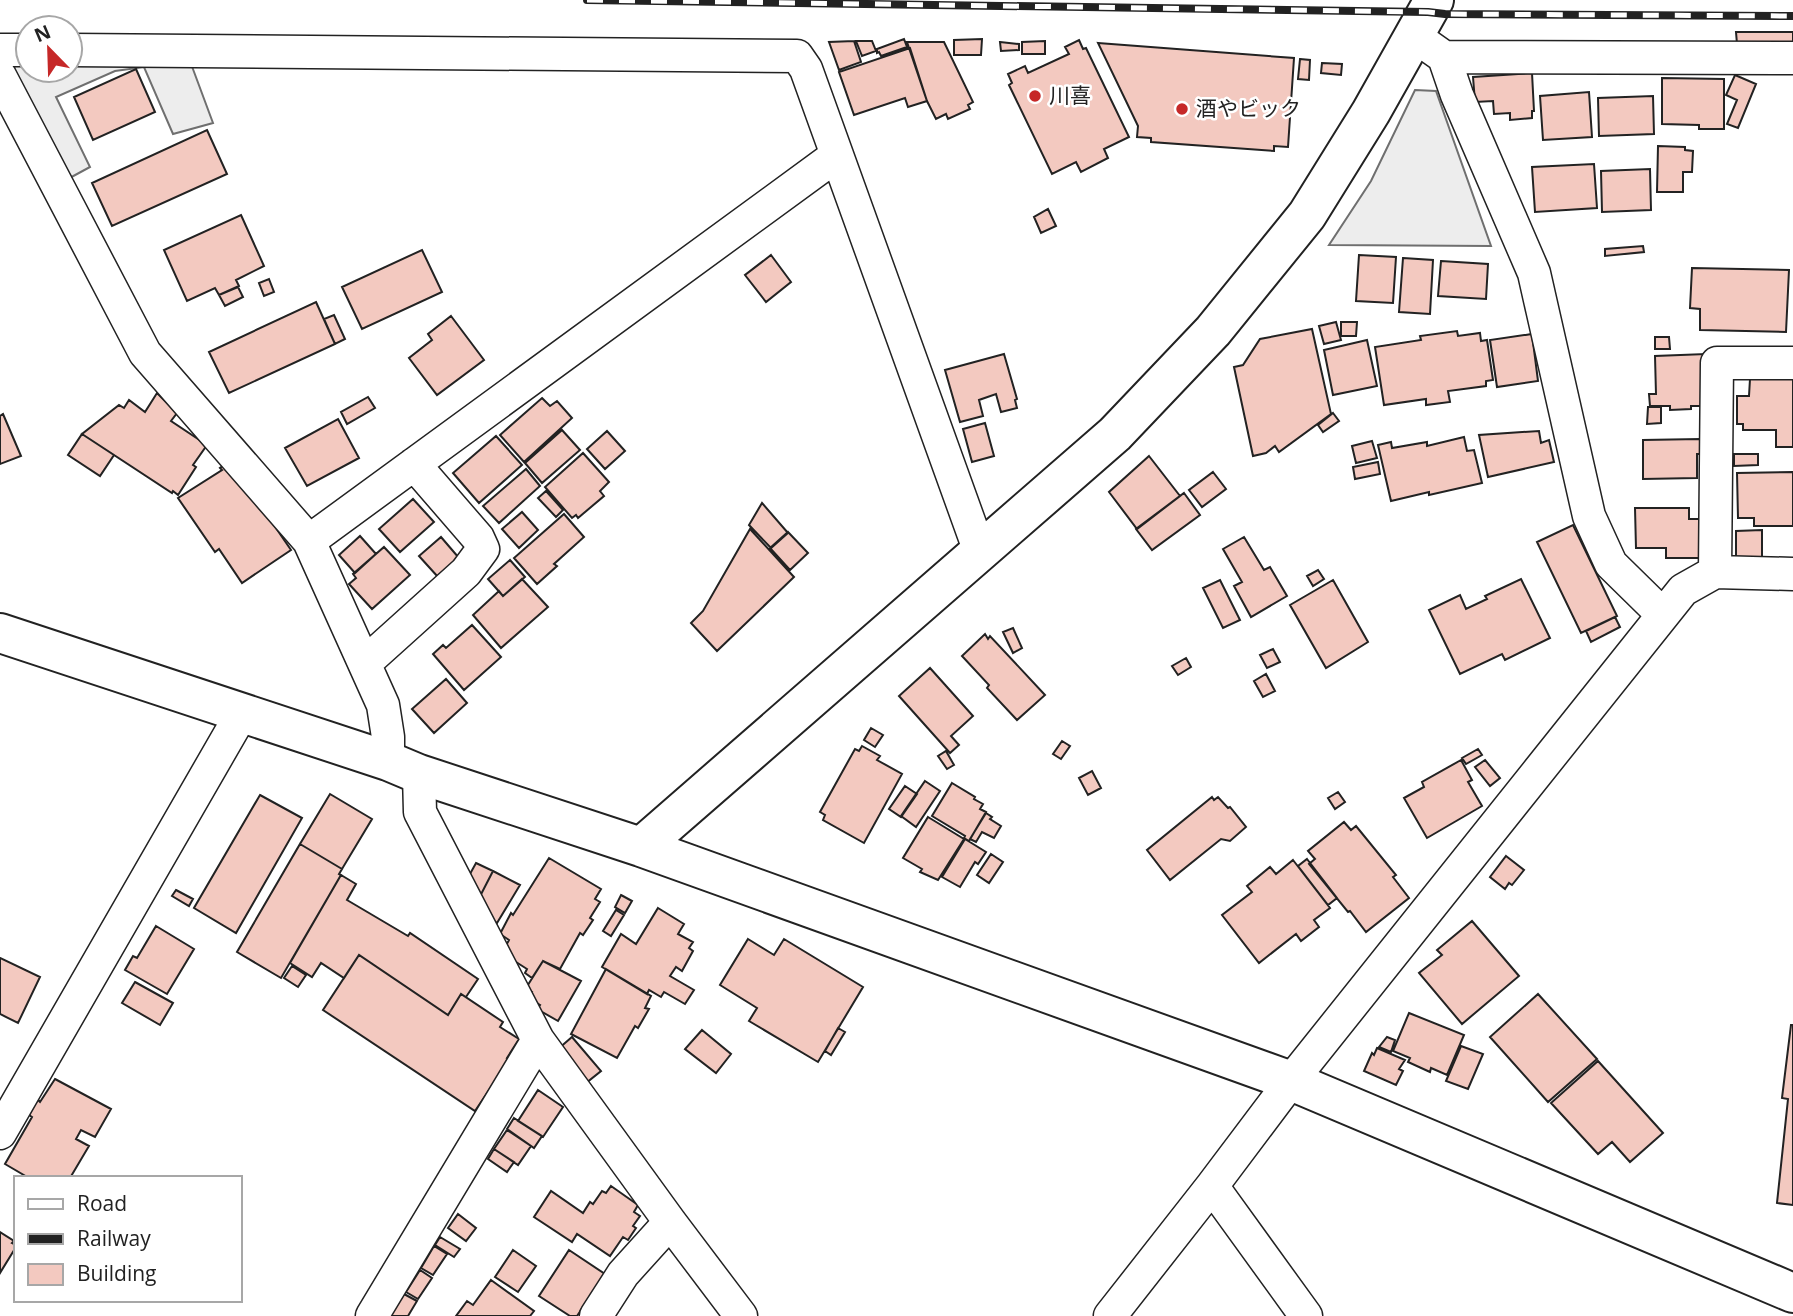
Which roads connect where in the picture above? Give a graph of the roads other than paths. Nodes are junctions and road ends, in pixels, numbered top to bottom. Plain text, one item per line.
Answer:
1 (1434, 0) edge
2 (84, 50) edge
3 (1427, 51) junction
4 (1793, 58) edge
5 (0, 76) edge
6 (836, 155) junction
7 (1793, 363) edge
8 (414, 464) junction
9 (309, 541) junction
10 (979, 552) junction
11 (1715, 572) junction
12 (1793, 574) edge
13 (1663, 615) junction
14 (0, 633) edge
15 (365, 663) junction
16 (242, 713) junction
17 (403, 768) junction
18 (641, 847) junction
19 (538, 1040) junction
20 (1291, 1081) junction
21 (0, 1133) edge
22 (1212, 1186) junction
23 (670, 1222) junction
24 (1793, 1293) edge
25 (372, 1316) edge
26 (596, 1316) edge
27 (741, 1316) edge
28 (1110, 1316) edge
29 (1306, 1316) edge

1 - 3 street
2 - 6 street
3 - 4 street
3 - 10 street
3 - 13 street
5 - 9 street
6 - 8 street
6 - 10 street
7 - 11 street
8 - 9 street
8 - 15 street
9 - 15 street
10 - 18 street
11 - 12 street
11 - 13 street
13 - 20 street
14 - 16 street
15 - 17 street
16 - 17 street
16 - 21 street
17 - 18 street
17 - 19 street
18 - 20 street
19 - 23 street
19 - 25 street
20 - 22 street
20 - 24 street
22 - 28 street
22 - 29 street
23 - 26 street
23 - 27 street

